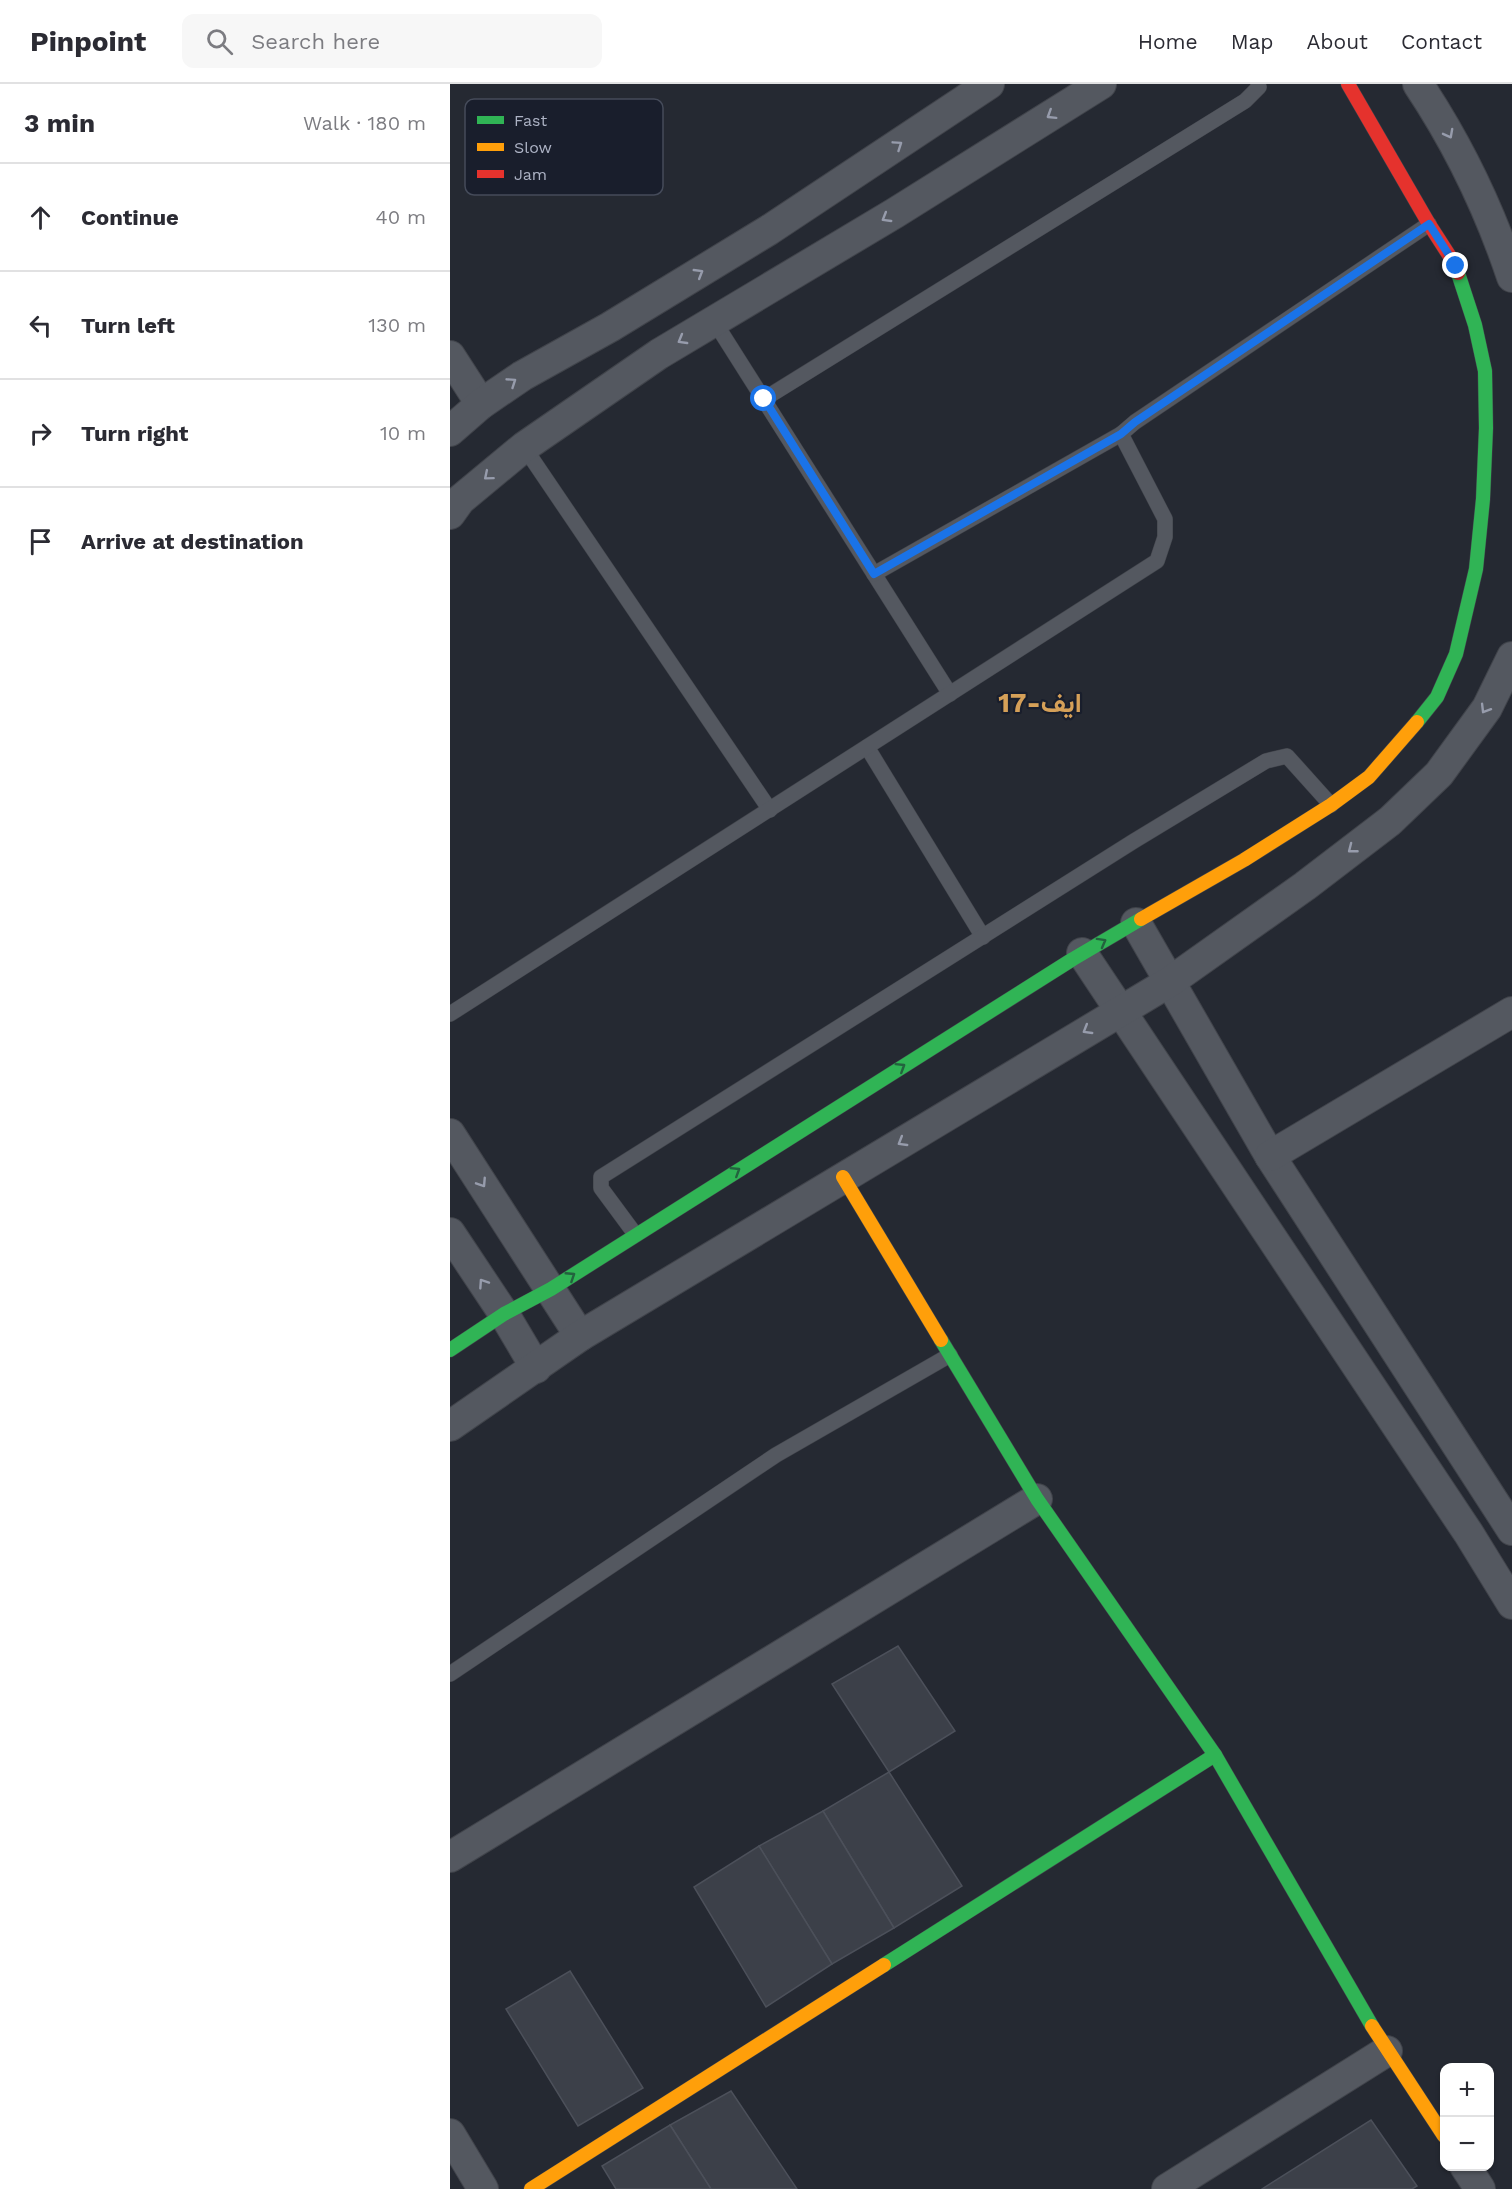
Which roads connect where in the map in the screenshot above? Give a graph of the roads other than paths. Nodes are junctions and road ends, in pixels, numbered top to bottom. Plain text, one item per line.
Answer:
1 (989, 84) edge
2 (1101, 84) edge
3 (1258, 84) edge
4 (1348, 84) edge
5 (1418, 84) edge
6 (1429, 224) junction
7 (1505, 229) edge
8 (1512, 277) edge
9 (714, 321) junction
10 (450, 356) edge
11 (764, 399) junction
12 (481, 404) junction
13 (450, 431) edge
14 (1121, 434) junction
15 (524, 447) junction
16 (450, 514) edge
17 (874, 574) junction
18 (1512, 657) edge
19 (950, 694) junction
20 (867, 747) junction
21 (1331, 805) junction
22 (770, 810) junction
23 (1136, 923) junction
24 (983, 937) junction
25 (1082, 953) junction
26 (1171, 981) junction
27 (1119, 1011) junction
28 (1512, 1012) edge
29 (450, 1014) edge
30 (450, 1134) edge
31 (1270, 1156) junction
32 (843, 1178) junction
33 (450, 1233) edge
34 (635, 1234) junction
35 (551, 1289) junction
36 (504, 1314) junction
37 (580, 1336) junction
38 (450, 1350) edge
39 (950, 1355) junction
40 (536, 1368) junction
41 (450, 1426) edge
42 (1037, 1499) junction
43 (1512, 1530) edge
44 (1512, 1604) edge
45 (450, 1674) edge
46 (1215, 1755) junction
47 (450, 1857) edge
48 (1387, 2051) junction
49 (1440, 2130) edge
50 (450, 2134) edge
51 (1468, 2171) edge
52 (483, 2189) edge
53 (531, 2189) edge
54 (1167, 2189) edge
55 (1480, 2189) edge

12 -> 1 street
2 -> 9 street
3 - 11 lane
4 - 6 street
5 -> 7 street
6 - 14 lane
6 - 21 street
7 - 8 street
9 - 11 lane
9 -> 15 street
10 - 12 street
11 - 17 lane
12 - 13 street
14 - 17 lane
14 - 19 lane
15 -> 16 street
15 - 22 lane
17 - 19 lane
18 -> 26 street
19 - 20 lane
20 - 22 lane
20 - 24 lane
21 - 23 street
21 - 24 lane
22 - 29 lane
25 -> 23 street
23 - 26 street
24 - 34 lane
25 - 27 street
34 -> 25 street
26 - 27 street
26 - 31 street
27 -> 32 street
27 - 44 street
28 - 31 street
30 -> 35 street
31 - 43 street
32 - 37 street
32 - 39 street
36 -> 33 street
35 -> 34 street
35 - 36 street
35 - 37 street
36 - 38 street
36 - 40 street
37 - 40 street
39 - 42 street
39 - 45 lane
40 - 41 street
42 - 46 street
42 - 47 street
46 - 48 street
46 - 53 street
48 - 49 street
48 - 54 street
50 - 52 street
51 - 55 street

